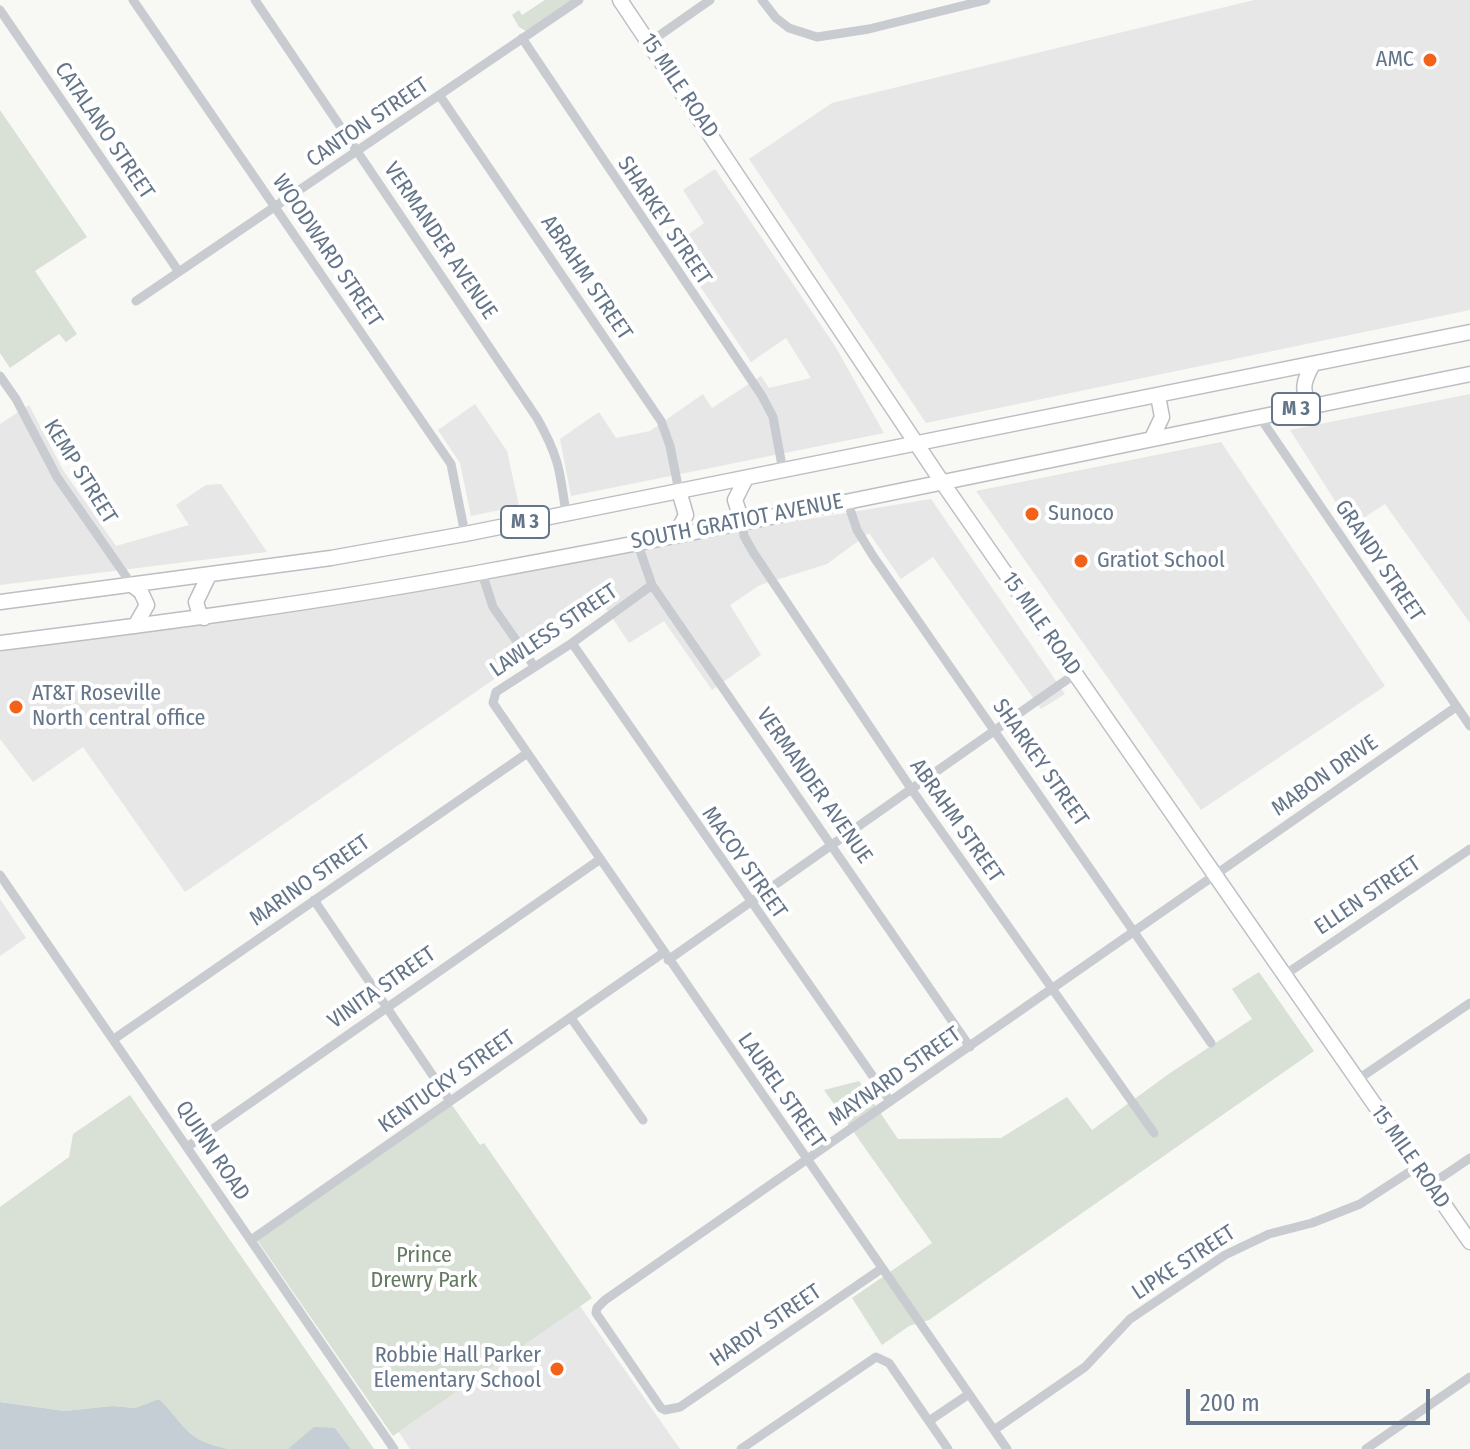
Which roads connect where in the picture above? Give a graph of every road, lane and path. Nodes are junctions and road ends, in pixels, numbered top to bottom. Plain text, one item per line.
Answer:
1 (133, 0) edge
2 (255, 0) edge
3 (579, 0) edge
4 (620, 0) edge
5 (710, 0) edge
6 (762, 0) edge
7 (986, 0) edge
8 (0, 10) edge
9 (522, 38) junction
10 (650, 42) junction
11 (440, 96) junction
12 (358, 151) junction
13 (276, 207) junction
14 (179, 272) junction
15 (136, 301) dead end
16 (1470, 332) edge
17 (1313, 364) junction
18 (1470, 374) edge
19 (0, 376) edge
20 (1158, 396) junction
21 (1311, 406) junction
22 (1259, 416) junction
23 (1152, 438) junction
24 (917, 444) junction
25 (783, 471) junction
26 (746, 478) junction
27 (942, 482) junction
28 (679, 491) junction
29 (847, 500) junction
30 (566, 514) junction
31 (742, 521) junction
32 (465, 534) junction
33 (676, 534) junction
34 (637, 542) junction
35 (482, 573) junction
36 (209, 575) junction
37 (132, 585) junction
38 (652, 585) junction
39 (0, 602) edge
40 (204, 618) junction
41 (135, 626) junction
42 (0, 643) edge
43 (572, 643) junction
44 (534, 666) junction
45 (1075, 674) junction
46 (1456, 707) junction
47 (1470, 726) edge
48 (996, 731) junction
49 (526, 754) junction
50 (912, 790) junction
51 (833, 845) junction
52 (1470, 849) edge
53 (599, 860) junction
54 (0, 875) edge
55 (1215, 875) junction
56 (314, 900) junction
57 (750, 903) junction
58 (1135, 931) junction
59 (666, 956) junction
60 (1286, 974) junction
61 (1052, 988) junction
62 (1470, 1003) edge
63 (386, 1007) junction
64 (571, 1018) junction
65 (114, 1039) junction
66 (1211, 1043) dead end
67 (970, 1047) junction
68 (1357, 1080) junction
69 (450, 1101) junction
70 (890, 1101) junction
71 (643, 1120) dead end
72 (1154, 1133) dead end
73 (187, 1147) junction
74 (1470, 1158) edge
75 (807, 1160) junction
76 (1417, 1167) junction
77 (1430, 1185) junction
78 (251, 1240) junction
79 (1470, 1242) edge
80 (881, 1269) junction
81 (1470, 1377) edge
82 (969, 1394) junction
83 (669, 1410) joint
84 (929, 1421) junction
85 (994, 1430) junction
86 (394, 1449) edge
87 (741, 1449) edge
88 (948, 1449) edge
89 (1007, 1449) edge
90 (1366, 1449) edge

1 - 13 street, WOODWARD STREET
2 - 12 street, VERMANDER AVENUE
3 - 9 street, CANTON STREET
4 - 10 main road, 15 MILE ROAD
5 - 10 street
6 - 7 street
8 - 14 street, CATALANO STREET
9 - 11 street, CANTON STREET
9 - 25 street, SHARKEY STREET
10 - 24 main road, 15 MILE ROAD
11 - 12 street, CANTON STREET
11 - 28 street, ABRAHM STREET
12 - 13 street, CANTON STREET
12 - 30 street, VERMANDER AVENUE
13 - 14 street, CANTON STREET
13 - 32 street, WOODWARD STREET
14 - 15 street, CANTON STREET
16 - 17 main road, SOUTH GRATIOT AVENUE / M 3
17 - 20 main road, SOUTH GRATIOT AVENUE / M 3
17 - 21 main road
18 - 21 main road, SOUTH GRATIOT AVENUE / M 3
19 - 37 street, KEMP STREET
20 - 23 main road
20 - 24 main road, SOUTH GRATIOT AVENUE / M 3
21 - 22 main road, SOUTH GRATIOT AVENUE / M 3
22 - 23 main road, SOUTH GRATIOT AVENUE / M 3
22 - 46 street, GRANDY STREET
23 - 27 main road, SOUTH GRATIOT AVENUE / M 3
24 - 25 main road, SOUTH GRATIOT AVENUE / M 3
24 - 27 main road, 15 MILE ROAD
25 - 26 main road, SOUTH GRATIOT AVENUE / M 3
26 - 28 main road, SOUTH GRATIOT AVENUE / M 3
26 - 31 main road
27 - 29 main road, SOUTH GRATIOT AVENUE / M 3
27 - 45 main road, 15 MILE ROAD
28 - 30 main road, SOUTH GRATIOT AVENUE / M 3
28 - 33 main road
29 - 31 main road, SOUTH GRATIOT AVENUE / M 3
29 - 48 street, SHARKEY STREET
30 - 32 main road, SOUTH GRATIOT AVENUE / M 3
31 - 33 main road, SOUTH GRATIOT AVENUE / M 3
31 - 50 street, ABRAHM STREET
32 - 36 main road, SOUTH GRATIOT AVENUE / M 3
33 - 34 main road, SOUTH GRATIOT AVENUE / M 3
34 - 35 main road, SOUTH GRATIOT AVENUE / M 3
34 - 38 street, VERMANDER AVENUE
35 - 40 main road, SOUTH GRATIOT AVENUE / M 3
35 - 44 street
36 - 37 main road, SOUTH GRATIOT AVENUE / M 3
36 - 40 main road
37 - 39 main road, SOUTH GRATIOT AVENUE / M 3
37 - 41 main road
38 - 43 street, LAWLESS STREET
38 - 51 street, VERMANDER AVENUE
40 - 41 main road, SOUTH GRATIOT AVENUE / M 3
41 - 42 main road, SOUTH GRATIOT AVENUE / M 3
43 - 44 street, LAWLESS STREET
43 - 57 street, MACOY STREET
44 - 49 street, LAWLESS STREET
45 - 48 street, KENTUCKY STREET
45 - 55 main road, 15 MILE ROAD
46 - 47 street, GRANDY STREET
46 - 55 street, MABON DRIVE
48 - 50 street, KENTUCKY STREET
48 - 58 street, SHARKEY STREET
49 - 53 street, LAUREL STREET
49 - 56 street, MARINO STREET
50 - 51 street, KENTUCKY STREET
50 - 61 street, ABRAHM STREET
51 - 57 street, KENTUCKY STREET
51 - 67 street, VERMANDER AVENUE
52 - 60 street, ELLEN STREET
53 - 59 street, LAUREL STREET
53 - 63 street, VINITA STREET
54 - 65 street, QUINN ROAD
55 - 58 street, MAYNARD STREET
55 - 60 main road, 15 MILE ROAD
56 - 63 street
56 - 65 street, MARINO STREET
57 - 59 street, KENTUCKY STREET
57 - 70 street, MACOY STREET
58 - 61 street, MAYNARD STREET
58 - 66 street, SHARKEY STREET
59 - 64 street, KENTUCKY STREET
59 - 75 street, LAUREL STREET
60 - 68 main road, 15 MILE ROAD
61 - 67 street, MAYNARD STREET
61 - 72 street, ABRAHM STREET
62 - 68 street
63 - 69 street
63 - 73 street, VINITA STREET
64 - 69 street, KENTUCKY STREET
64 - 71 street
65 - 73 street, QUINN ROAD
67 - 70 street, MAYNARD STREET
68 - 76 main road, 15 MILE ROAD
69 - 78 street, KENTUCKY STREET
70 - 75 street, MAYNARD STREET
73 - 78 street, QUINN ROAD
74 - 77 street
75 - 80 street, LAUREL STREET
75 - 83 street, MAYNARD STREET
76 - 77 main road, 15 MILE ROAD
76 - 85 street, LIPKE STREET
77 - 79 main road, 15 MILE ROAD
78 - 86 street, QUINN ROAD
80 - 82 street, LAUREL STREET
80 - 83 street, HARDY STREET
81 - 90 street
82 - 84 street
82 - 85 street, LAUREL STREET
84 - 87 street
84 - 88 street
85 - 89 street, LAUREL STREET

